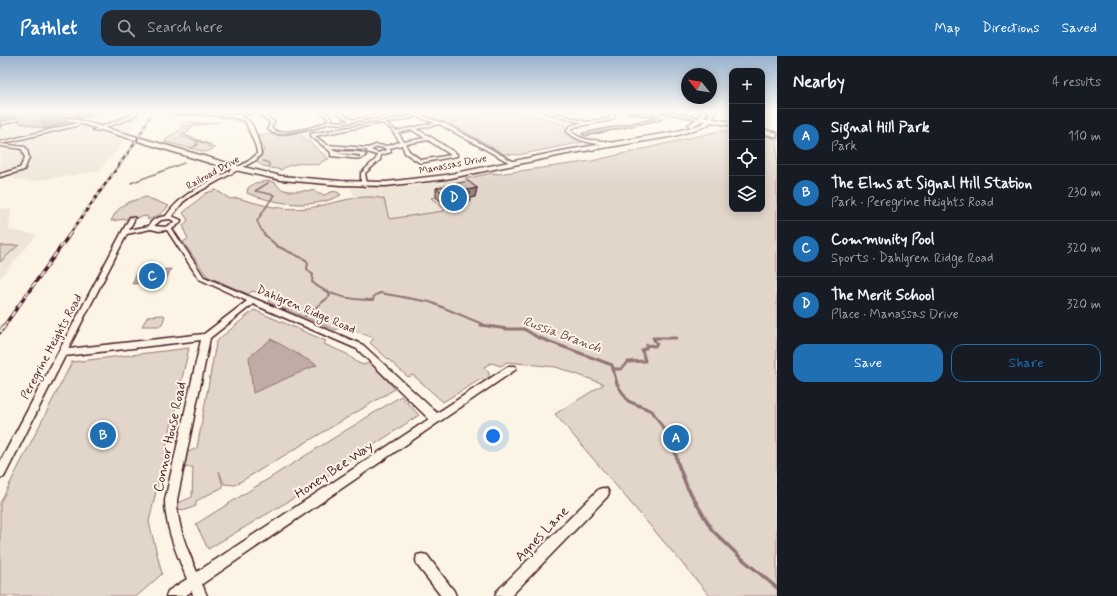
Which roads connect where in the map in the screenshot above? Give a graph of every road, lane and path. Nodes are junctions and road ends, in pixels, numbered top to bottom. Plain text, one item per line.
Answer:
1 (25, 137) edge
2 (126, 137) edge
3 (254, 137) edge
4 (315, 137) edge
5 (399, 137) edge
6 (466, 137) edge
7 (579, 137) edge
8 (642, 137) edge
9 (657, 137) edge
10 (430, 138) joint
11 (630, 140) junction
12 (588, 141) junction
13 (403, 143) junction
14 (0, 144) edge
15 (152, 144) junction
16 (612, 144) junction
17 (326, 146) junction
18 (387, 148) junction
19 (369, 149) junction
20 (583, 149) junction
21 (333, 152) junction
22 (379, 154) junction
23 (514, 163) junction
24 (246, 165) junction
25 (239, 168) junction
26 (0, 176) edge
27 (301, 179) junction
28 (364, 184) junction
29 (168, 217) junction
30 (132, 218) dead end
31 (152, 227) junction
32 (169, 228) junction
33 (125, 233) junction
34 (252, 301) junction
35 (206, 337) junction
36 (63, 353) junction
37 (512, 368) dead end
38 (436, 419) junction
39 (0, 473) edge
40 (603, 492) dead end
41 (422, 560) dead end
42 (195, 581) junction
43 (173, 596) edge
44 (200, 596) edge
45 (449, 596) edge
46 (502, 596) edge

1 - 14 street
2 - 15 main road, Manassas Drive
3 - 24 street, Railroad Drive
4 - 17 street
5 - 13 street
6 - 23 street
7 - 12 street
8 - 11 main road, Manassas Drive
9 - 11 main road, Manassas Drive
10 - 13 street
10 - 13 street
11 - 16 main road, Manassas Drive
12 - 16 street
12 - 20 street
13 - 18 street
14 - 26 street
15 - 24 main road, Manassas Drive
15 - 25 main road, Manassas Drive
16 - 20 main road, Manassas Drive
17 - 19 street
17 - 21 street
18 - 19 street
18 - 22 street
19 - 22 street
20 - 23 main road, Manassas Drive
21 - 21 street
22 - 28 street
23 - 28 main road, Manassas Drive
24 - 25 street, Railroad Drive
24 - 27 main road, Manassas Drive
25 - 27 main road, Manassas Drive
25 - 29 street, Railroad Drive
27 - 28 main road, Manassas Drive
29 - 31 street, Railroad Drive
29 - 32 street
30 - 33 street, Peregrine Heights Road
31 - 32 street
31 - 33 street
32 - 34 street, Dahlgren Ridge Road
33 - 36 street, Peregrine Heights Road
34 - 35 street
34 - 38 street, Dahlgren Ridge Road
35 - 36 street
35 - 42 street, Connor House Road
36 - 39 street, Peregrine Heights Road
37 - 38 street, Honey Bee Way
38 - 42 street, Honey Bee Way
40 - 46 street, Agnes Lane
41 - 45 street
42 - 43 street, Honey Bee Way
42 - 44 street, Connor House Road

